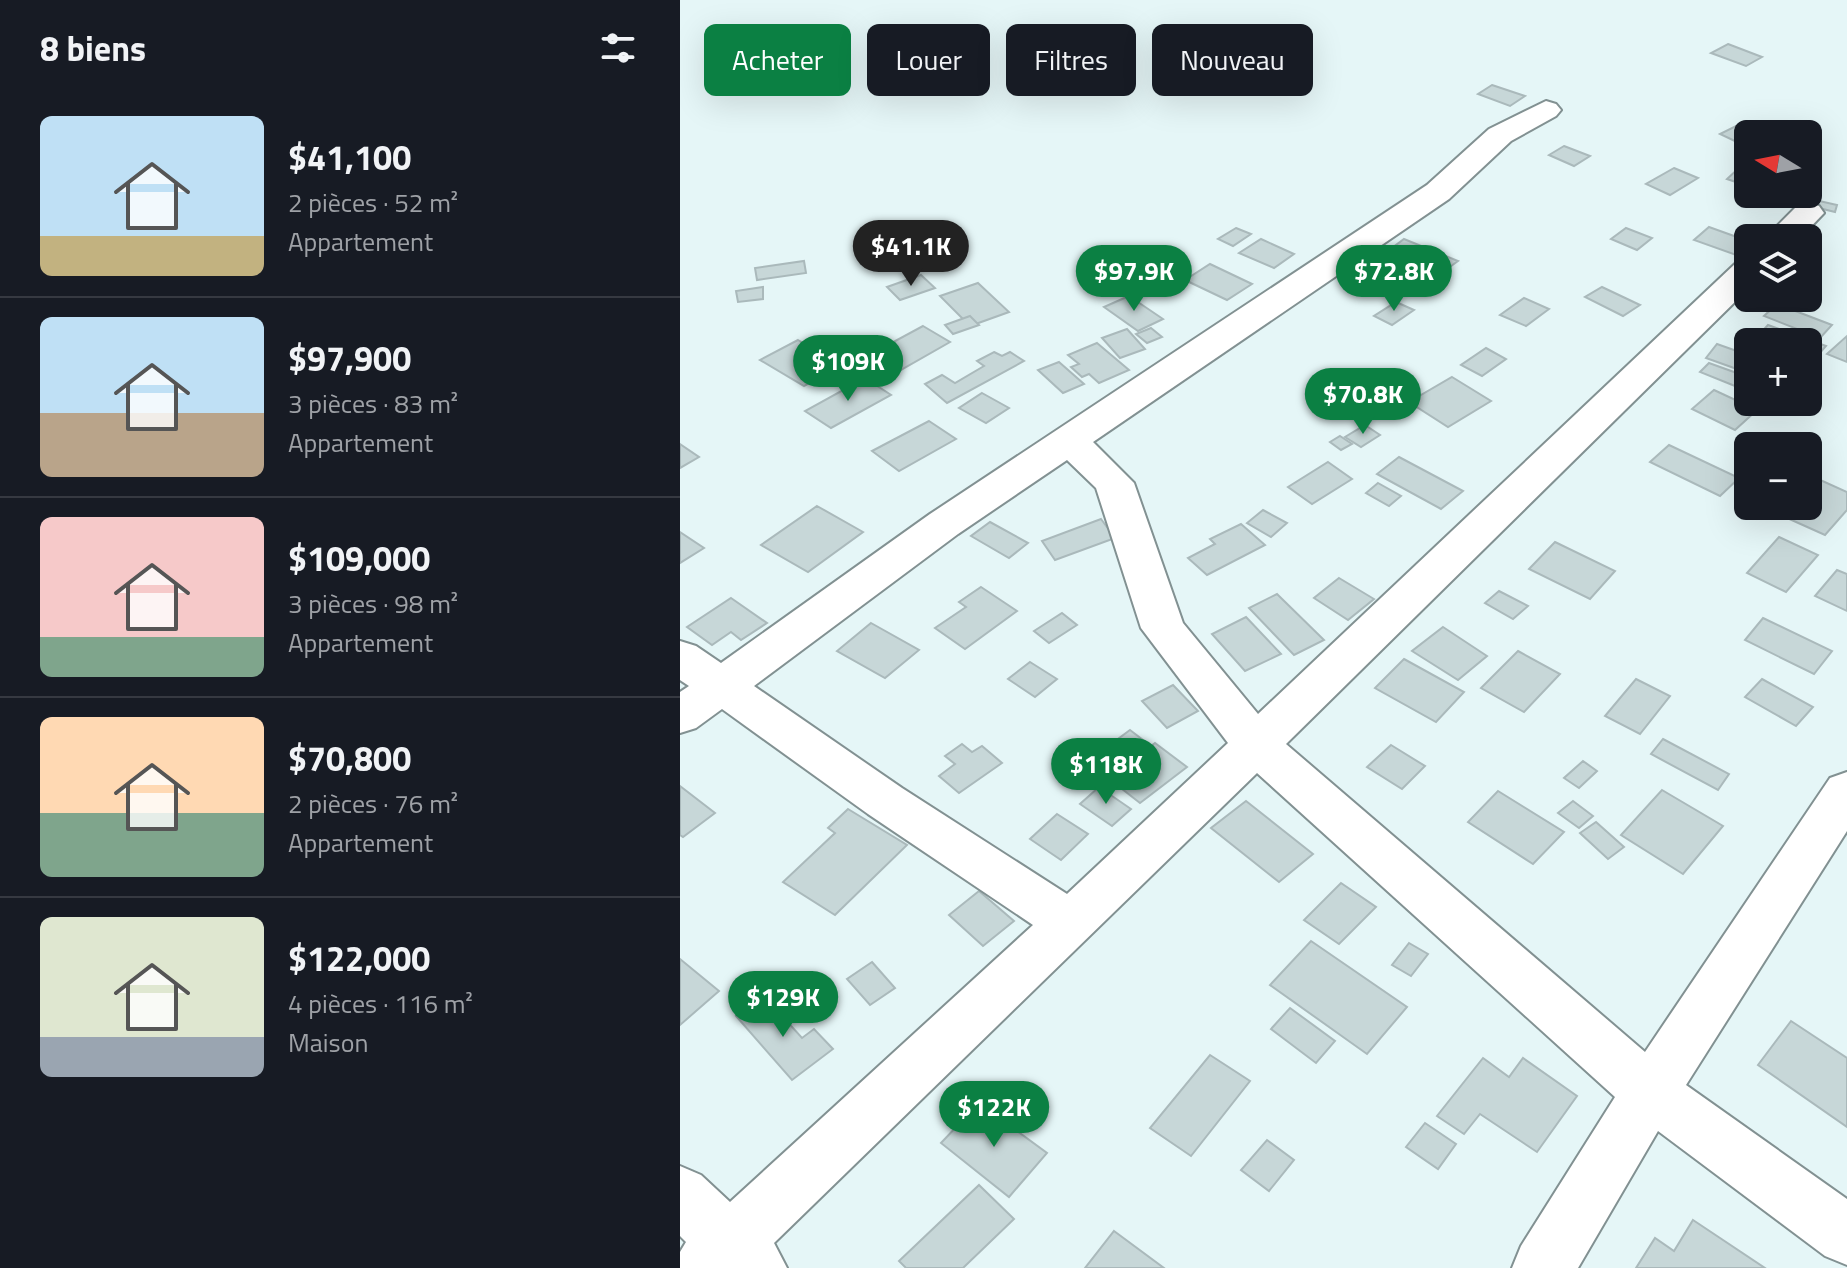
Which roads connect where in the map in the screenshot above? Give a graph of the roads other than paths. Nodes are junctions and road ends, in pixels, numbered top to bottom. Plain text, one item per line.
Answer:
1 (1546, 110) dead end
2 (1808, 213) dead end
3 (1796, 224) edge
4 (1734, 283) edge
5 (1070, 441) junction
6 (680, 657) edge
7 (724, 685) junction
8 (680, 716) edge
9 (1255, 744) junction
10 (1847, 791) edge
11 (1071, 923) junction
12 (1650, 1092) junction
13 (680, 1195) edge
14 (1847, 1235) edge
15 (730, 1260) edge
16 (1543, 1268) edge

1 - 5 street
2 - 3 street
4 - 9 street
5 - 7 street
5 - 9 street
6 - 7 street
7 - 8 street
7 - 11 street
9 - 11 street
9 - 12 street
10 - 12 street
11 - 15 street
12 - 14 street
12 - 16 street
13 - 15 street

